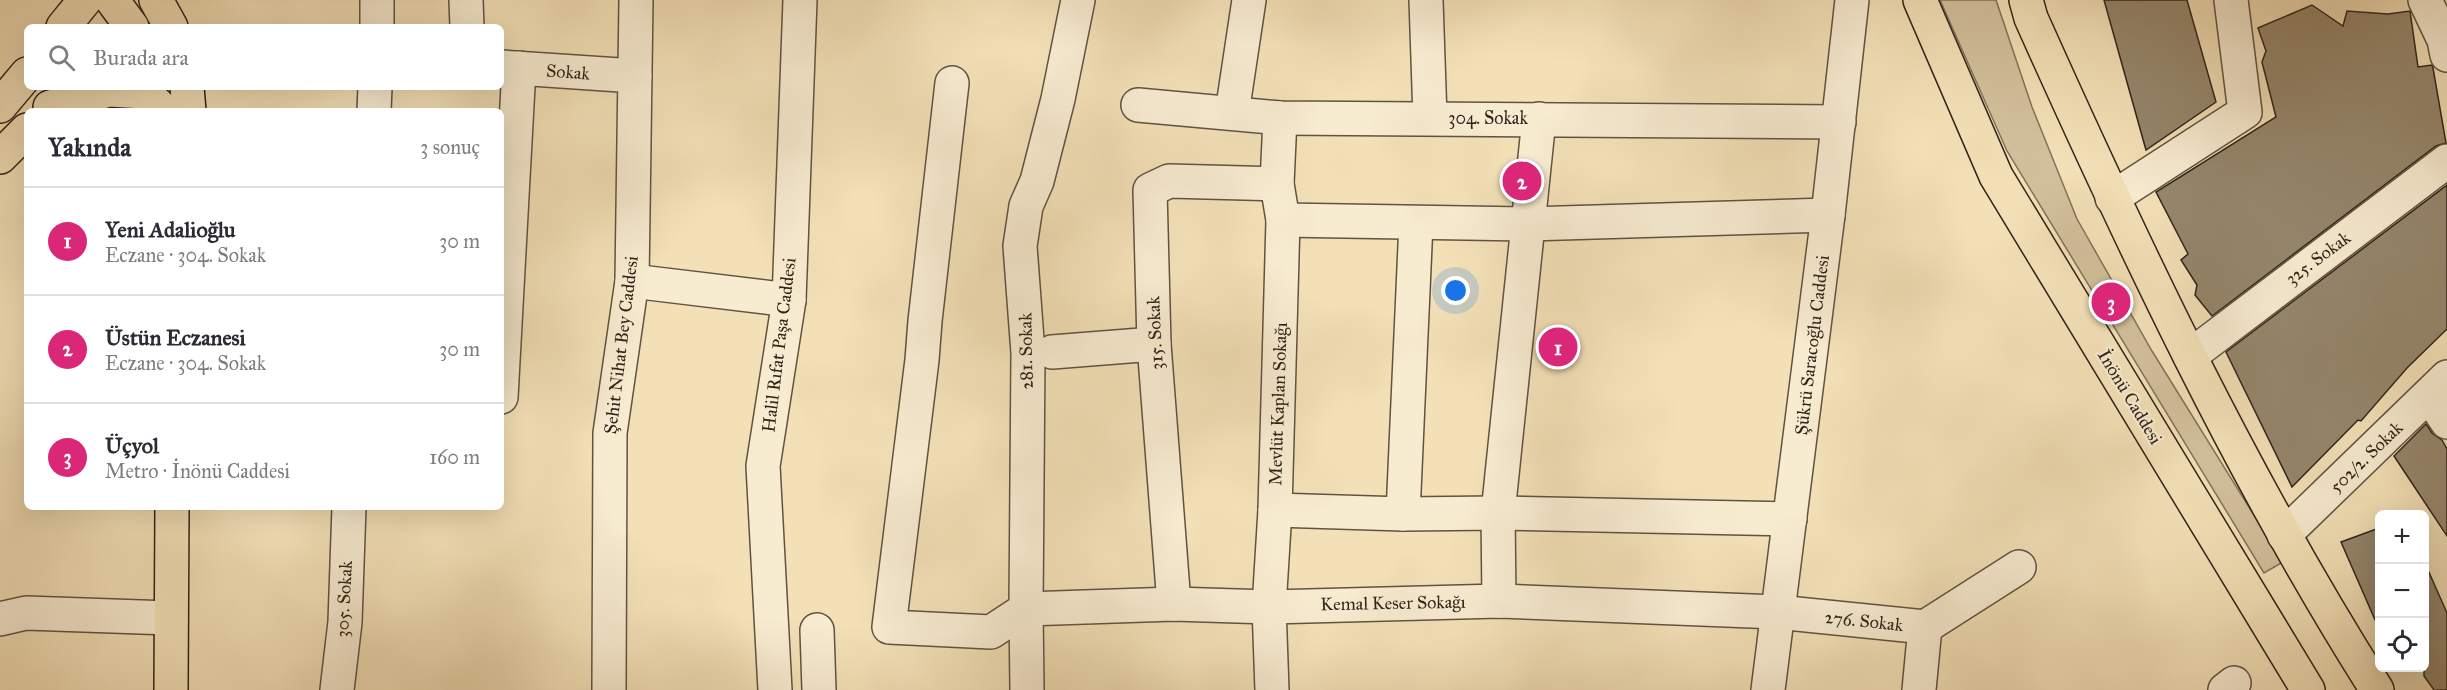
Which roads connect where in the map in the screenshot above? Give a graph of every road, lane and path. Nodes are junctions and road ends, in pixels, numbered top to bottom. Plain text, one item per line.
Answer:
1 (86, 0) edge
2 (156, 0) edge
3 (377, 0) edge
4 (466, 0) edge
5 (636, 0) edge
6 (800, 0) edge
7 (1078, 0) edge
8 (1249, 0) edge
9 (1426, 0) edge
10 (1852, 0) edge
11 (1920, 0) edge
12 (2026, 0) edge
13 (2230, 0) edge
14 (2425, 0) edge
15 (66, 24) edge
16 (169, 24) edge
17 (377, 24) edge
18 (467, 24) edge
19 (2447, 55) edge
20 (510, 68) edge
21 (635, 76) junction
22 (24, 78) edge
23 (952, 83) dead end
24 (183, 90) edge
25 (375, 90) edge
26 (54, 102) edge
27 (167, 104) edge
28 (1138, 105) dead end
29 (0, 106) edge
30 (374, 108) edge
31 (1232, 113) junction
32 (1280, 118) junction
33 (1430, 118) junction
34 (1539, 119) junction
35 (1839, 122) junction
36 (24, 133) edge
37 (0, 158) edge
38 (2447, 161) edge
39 (1277, 184) junction
40 (2112, 198) junction
41 (1828, 214) junction
42 (1283, 220) junction
43 (1416, 223) junction
44 (1528, 224) junction
45 (632, 281) junction
46 (504, 287) edge
47 (789, 300) junction
48 (1154, 344) junction
49 (1052, 352) dead end
50 (2190, 356) junction
51 (2441, 398) edge
52 (172, 510) edge
53 (349, 510) edge
54 (1275, 510) junction
55 (1498, 513) junction
56 (1403, 514) junction
57 (1790, 519) junction
58 (2284, 535) junction
59 (2019, 567) dead end
60 (1498, 601) junction
61 (1174, 604) junction
62 (1269, 607) junction
63 (1777, 612) junction
64 (1026, 617) junction
65 (170, 618) junction
66 (0, 619) edge
67 (1924, 627) junction
68 (817, 630) dead end
69 (171, 690) edge
70 (337, 690) edge
71 (609, 690) edge
72 (775, 690) edge
73 (819, 690) edge
74 (1027, 690) edge
75 (1272, 690) edge
76 (1768, 690) edge
77 (1919, 690) edge
78 (2308, 690) edge
79 (2377, 690) edge

1 - 15 main road
2 - 16 main road
3 - 17 street
4 - 18 street
5 - 21 street, Şehit Nihat Bey Caddesi
6 - 47 street, Halil Rıfat Paşa Caddesi
7 - 64 street, 281. Sokak
8 - 31 street
9 - 33 street
10 - 35 street, Şükrü Saracoğlu Caddesi
11 - 78 main road, İnönü Caddesi
12 - 40 main road
13 - 40 street
14 - 19 street
20 - 21 street, Sokak
20 - 46 street
21 - 45 street, Şehit Nihat Bey Caddesi
22 - 29 main road
23 - 64 street
24 - 27 main road
25 - 30 street
26 - 27 main road
28 - 31 street, 304. Sokak
31 - 32 street, 304. Sokak
32 - 33 street, 304. Sokak
32 - 39 street, Mevlüt Kaplan Sokağı
33 - 34 street, 304. Sokak
34 - 35 street, 304. Sokak
34 - 44 street
35 - 41 street, Şükrü Saracoğlu Caddesi
36 - 37 main road
38 - 50 street, 325. Sokak
39 - 42 street, Mevlüt Kaplan Sokağı
39 - 48 street, 315. Sokak
40 - 50 main road
41 - 44 street
41 - 57 street, Şükrü Saracoğlu Caddesi
42 - 43 street
42 - 54 street, Mevlüt Kaplan Sokağı
43 - 44 street
43 - 56 street
44 - 55 street
45 - 47 street
45 - 71 street, Şehit Nihat Bey Caddesi
47 - 72 street, Halil Rıfat Paşa Caddesi
48 - 49 street
48 - 61 street, 315. Sokak
50 - 58 main road
51 - 58 street, 502/2. Sokak
52 - 65 main road
53 - 70 street, 305. Sokak
54 - 56 street
54 - 62 street, Mevlüt Kaplan Sokağı
55 - 56 street
55 - 57 street
55 - 60 street
57 - 63 street, Şükrü Saracoğlu Caddesi
58 - 79 main road
59 - 67 street
60 - 62 street, Kemal Keser Sokağı
60 - 63 street, Kemal Keser Sokağı
61 - 62 street, Kemal Keser Sokağı
61 - 64 street, Kemal Keser Sokağı
62 - 75 street, Mevlüt Kaplan Sokağı
63 - 67 street, 276. Sokak
63 - 76 street, Şükrü Saracoğlu Caddesi
64 - 74 street, 281. Sokak
65 - 66 street
65 - 69 main road
67 - 77 street, 276. Sokak
68 - 73 street

